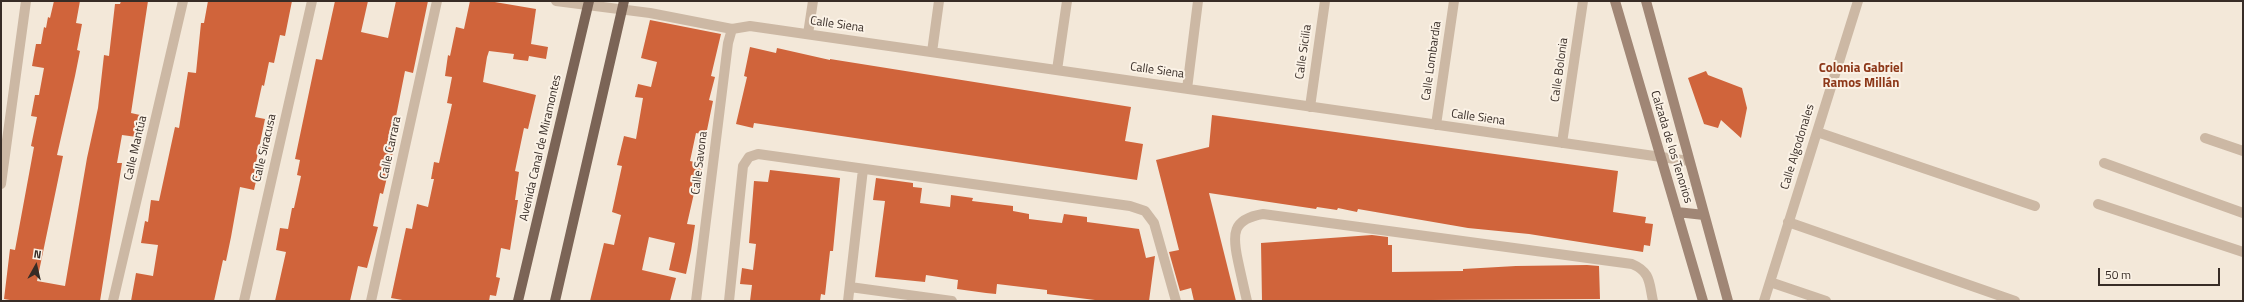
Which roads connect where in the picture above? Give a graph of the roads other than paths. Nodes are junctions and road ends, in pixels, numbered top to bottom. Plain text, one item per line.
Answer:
1 (26, 1) edge
2 (183, 1) edge
3 (312, 1) edge
4 (437, 1) edge
5 (556, 1) edge
6 (813, 1) edge
7 (939, 1) edge
8 (1067, 1) edge
9 (1198, 1) edge
10 (1325, 1) edge
11 (1454, 1) edge
12 (1583, 1) edge
13 (1615, 1) edge
14 (1646, 1) edge
15 (1858, 1) edge
16 (589, 3) edge
17 (623, 5) edge
18 (732, 29) junction
19 (808, 34) junction
20 (932, 52) junction
21 (1057, 70) junction
22 (1187, 89) junction
23 (1310, 107) junction
24 (1436, 125) junction
25 (5, 126) edge
26 (1817, 132) junction
27 (2205, 138) dead end
28 (1562, 143) junction
29 (2243, 151) edge
30 (1660, 157) junction
31 (1689, 160) junction
32 (2104, 163) dead end
33 (863, 169) junction
34 (1, 184) edge
35 (2098, 204) dead end
36 (2035, 206) dead end
37 (1677, 212) junction
38 (2243, 213) edge
39 (1704, 215) junction
40 (1788, 222) junction
41 (2243, 252) edge
42 (1770, 282) junction
43 (850, 287) junction
44 (113, 301) edge
45 (244, 301) edge
46 (371, 301) edge
47 (518, 301) edge
48 (555, 301) edge
49 (696, 301) edge
50 (728, 301) edge
51 (848, 301) edge
52 (952, 301) edge
53 (1176, 301) edge
54 (1247, 301) edge
55 (1653, 301) edge
56 (1703, 301) edge
57 (1728, 301) edge
58 (1764, 301) edge
59 (1826, 301) edge
60 (2015, 301) edge

1 - 25 street
2 - 44 street, Calle Mantúa
3 - 45 street, Calle Siracusa
4 - 46 street, Calle Carrara
5 - 16 street, Calle Siena
6 - 19 street
7 - 20 street
8 - 21 street
9 - 22 street
10 - 23 street, Calle Sicilia
11 - 24 street, Calle Lombardía
12 - 28 street, Calle Bolonia
13 - 30 street, Calzada de los Tenorios
14 - 31 street, Calzada de los Tenorios
15 - 26 street, Calle Algodonales
16 - 17 street, Calle Siena
16 - 47 main road, Avenida Canal de Miramontes
17 - 18 street, Calle Siena
17 - 48 main road
18 - 19 street, Calle Siena
18 - 49 street, Calle Savona
19 - 20 street, Calle Siena
20 - 21 street, Calle Siena
21 - 22 street, Calle Siena
22 - 23 street, Calle Siena
23 - 24 street, Calle Siena
24 - 28 street, Calle Siena
25 - 34 street
26 - 36 street
26 - 40 street, Calle Algodonales
27 - 29 street
28 - 30 street, Calle Siena
30 - 31 street, Calle Siena
30 - 37 street, Calzada de los Tenorios
31 - 39 street, Calzada de los Tenorios
32 - 38 street
33 - 43 street
33 - 50 street
33 - 53 street
35 - 41 street
37 - 39 street
37 - 56 street, Calzada de los Tenorios
39 - 57 street, Calzada de los Tenorios
40 - 42 street, Calle Algodonales
40 - 60 street
42 - 58 street, Calle Algodonales
42 - 59 street
43 - 51 street
43 - 52 street
54 - 55 street

